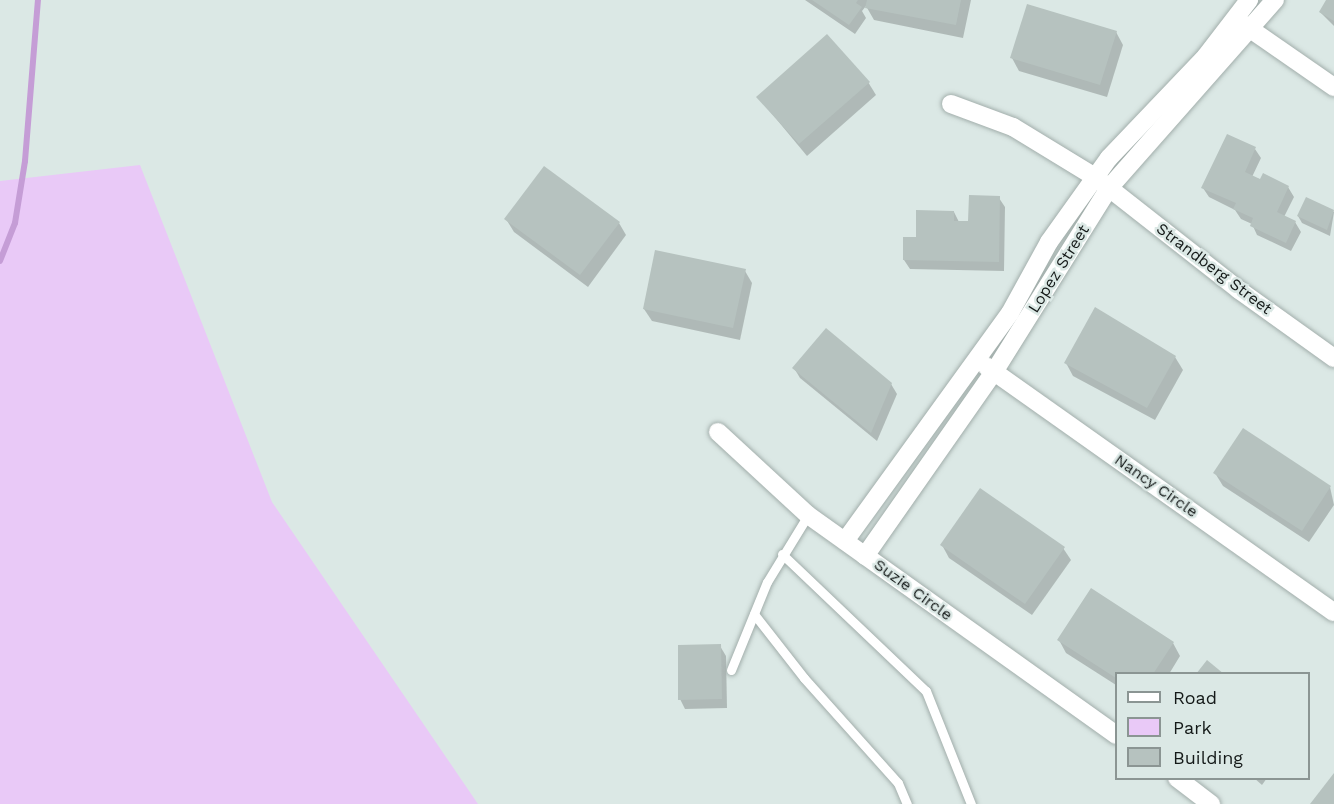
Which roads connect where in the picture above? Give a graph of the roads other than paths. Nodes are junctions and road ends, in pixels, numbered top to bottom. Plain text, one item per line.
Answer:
1 (1249, 0) edge
2 (1275, 0) edge
3 (1244, 25) junction
4 (1334, 87) edge
5 (951, 104) dead end
6 (1102, 183) junction
7 (1334, 358) edge
8 (977, 360) junction
9 (994, 372) junction
10 (718, 432) dead end
11 (808, 515) junction
12 (844, 541) junction
13 (782, 554) junction
14 (865, 556) junction
15 (1334, 612) edge
16 (754, 614) junction
17 (731, 670) dead end
18 (1115, 734) edge
19 (1180, 780) edge
20 (907, 804) edge
21 (971, 804) edge
22 (1211, 804) edge

1 - 3 street, Lopez Street
2 - 3 street, Lopez Street
3 - 4 street
3 - 6 street, Lopez Street
5 - 6 street, Strandberg Street
6 - 7 street, Strandberg Street
6 - 8 street, Lopez Street
6 - 9 street, Lopez Street
8 - 9 street, Nancy Circle
8 - 12 street, Lopez Street
9 - 14 street, Lopez Street
9 - 15 street, Nancy Circle
10 - 11 street, Suzie Circle
11 - 12 street, Suzie Circle
11 - 13 lane
12 - 14 street, Suzie Circle
13 - 16 lane
13 - 21 lane
14 - 18 street, Suzie Circle
16 - 17 lane
16 - 20 lane
19 - 22 street

